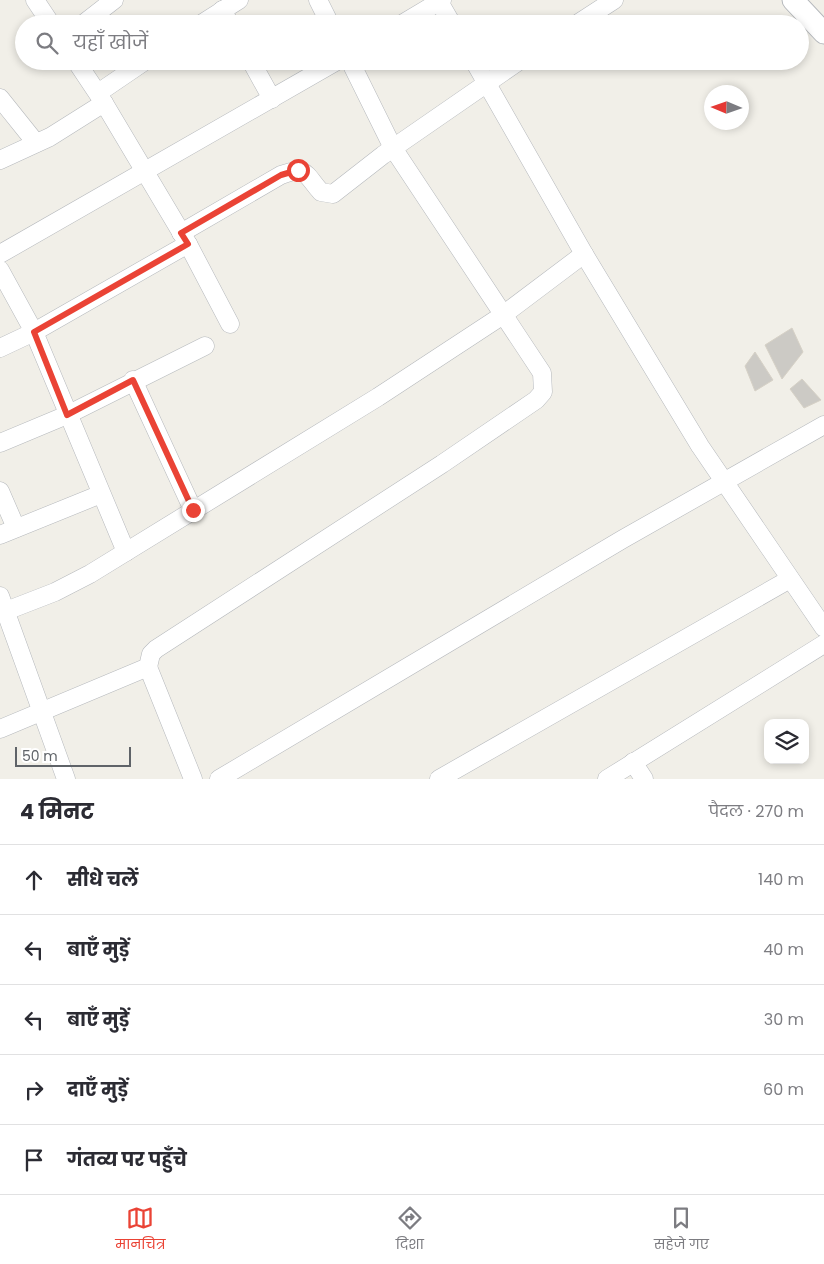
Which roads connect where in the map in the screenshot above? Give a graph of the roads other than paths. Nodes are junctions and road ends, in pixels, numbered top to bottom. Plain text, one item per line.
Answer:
1 (35, 0) edge
2 (114, 0) edge
3 (239, 0) edge
4 (318, 0) edge
5 (614, 0) edge
6 (793, 0) edge
7 (440, 1) edge
8 (45, 15) edge
9 (95, 15) edge
10 (228, 15) edge
11 (326, 15) edge
12 (417, 15) edge
13 (447, 15) edge
14 (591, 15) edge
15 (807, 15) edge
16 (809, 17) edge
17 (824, 33) edge
18 (82, 70) edge
19 (134, 70) edge
20 (256, 70) edge
21 (322, 70) edge
22 (354, 70) edge
23 (480, 70) edge
24 (505, 70) edge
25 (487, 82) junction
26 (0, 98) edge
27 (101, 98) junction
28 (272, 99) junction
29 (36, 143) junction
30 (393, 148) junction
31 (0, 160) edge
32 (145, 172) junction
33 (185, 239) junction
34 (0, 254) edge
35 (584, 254) junction
36 (0, 270) edge
37 (503, 315) junction
38 (230, 324) dead end
39 (34, 332) junction
40 (205, 346) dead end
41 (0, 348) edge
42 (133, 380) junction
43 (67, 415) junction
44 (824, 425) edge
45 (0, 443) edge
46 (724, 482) junction
47 (0, 491) edge
48 (101, 494) junction
49 (193, 510) junction
50 (8, 532) edge
51 (126, 552) junction
52 (790, 579) junction
53 (3, 604) edge
54 (824, 628) edge
55 (824, 644) edge
56 (148, 667) junction
57 (42, 712) junction
58 (0, 729) edge
59 (633, 762) junction
60 (66, 779) edge
61 (193, 779) edge
62 (219, 779) edge
63 (439, 779) edge
64 (607, 779) edge
65 (644, 779) edge

1 - 8 street
2 - 9 street
3 - 10 street
4 - 11 street
5 - 14 street
6 - 15 street
7 - 12 street
7 - 13 street
16 - 17 street
18 - 27 street
19 - 27 street
20 - 28 street
21 - 28 street
22 - 30 street
23 - 25 street
24 - 25 street
25 - 30 street
25 - 35 street
26 - 29 street
27 - 29 street
27 - 32 street
28 - 32 street
29 - 31 street
30 - 33 street
30 - 37 street
32 - 33 street
32 - 34 street
33 - 38 street
33 - 39 street
35 - 37 street
35 - 46 street
36 - 39 street
37 - 49 street
37 - 56 street
39 - 41 street
39 - 43 street
40 - 42 street
42 - 43 street
42 - 49 street
43 - 45 street
43 - 48 street
44 - 46 street
46 - 52 street
46 - 62 street
47 - 50 street
48 - 50 street
48 - 51 street
49 - 51 street
51 - 53 street
52 - 54 street
52 - 63 street
53 - 57 street
55 - 59 street
56 - 57 street
56 - 61 street
57 - 58 street
57 - 60 street
59 - 64 street
59 - 65 street

